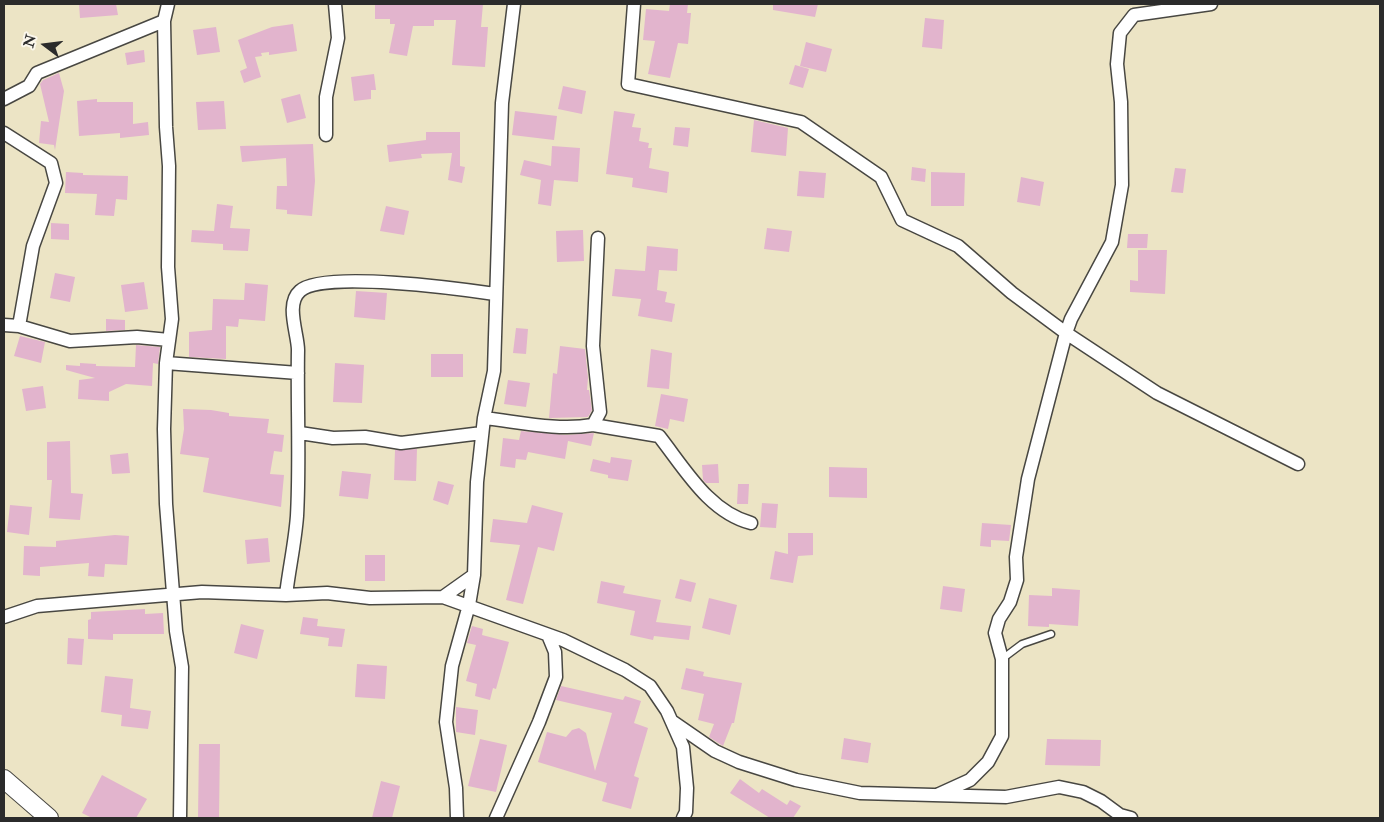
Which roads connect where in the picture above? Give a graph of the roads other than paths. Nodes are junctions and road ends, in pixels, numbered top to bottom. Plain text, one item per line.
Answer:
1 (168, 4) edge
2 (335, 4) edge
3 (514, 4) edge
4 (634, 4) edge
5 (1211, 4) edge
6 (164, 21) junction
7 (4, 99) edge
8 (4, 133) edge
9 (326, 135) dead end
10 (598, 238) dead end
11 (495, 294) junction
12 (4, 326) edge
13 (19, 326) junction
14 (1066, 333) junction
15 (170, 340) junction
16 (166, 363) junction
17 (298, 373) junction
18 (484, 418) junction
19 (593, 425) junction
20 (300, 433) junction
21 (482, 433) junction
22 (1298, 464) dead end
23 (751, 523) dead end
24 (474, 575) junction
25 (173, 595) junction
26 (286, 596) junction
27 (443, 596) junction
28 (469, 605) junction
29 (4, 617) edge
30 (1051, 634) dead end
31 (548, 635) junction
32 (1002, 659) junction
33 (671, 721) junction
34 (4, 779) edge
35 (938, 795) junction
36 (42, 815) edge
37 (180, 818) edge
38 (457, 818) edge
39 (496, 818) edge
40 (683, 818) edge
41 (1131, 818) edge

1 - 6 street
2 - 9 street
3 - 11 street
4 - 14 street
5 - 14 street
6 - 7 street
6 - 15 street
8 - 13 street
10 - 19 street
11 - 17 street
11 - 18 street
12 - 13 street
13 - 15 street
14 - 22 street
14 - 32 street
15 - 16 street
16 - 17 street
16 - 25 street
17 - 20 street
18 - 19 street
18 - 21 street
19 - 23 street
20 - 21 street
20 - 26 street
21 - 24 street
24 - 27 street
24 - 28 street
25 - 26 street
25 - 29 street
25 - 37 street
26 - 27 street
27 - 28 street
28 - 31 street
28 - 38 street
30 - 32 lane
31 - 33 street
31 - 39 street
32 - 35 street
33 - 35 street
33 - 40 street
34 - 36 main road
35 - 41 street

